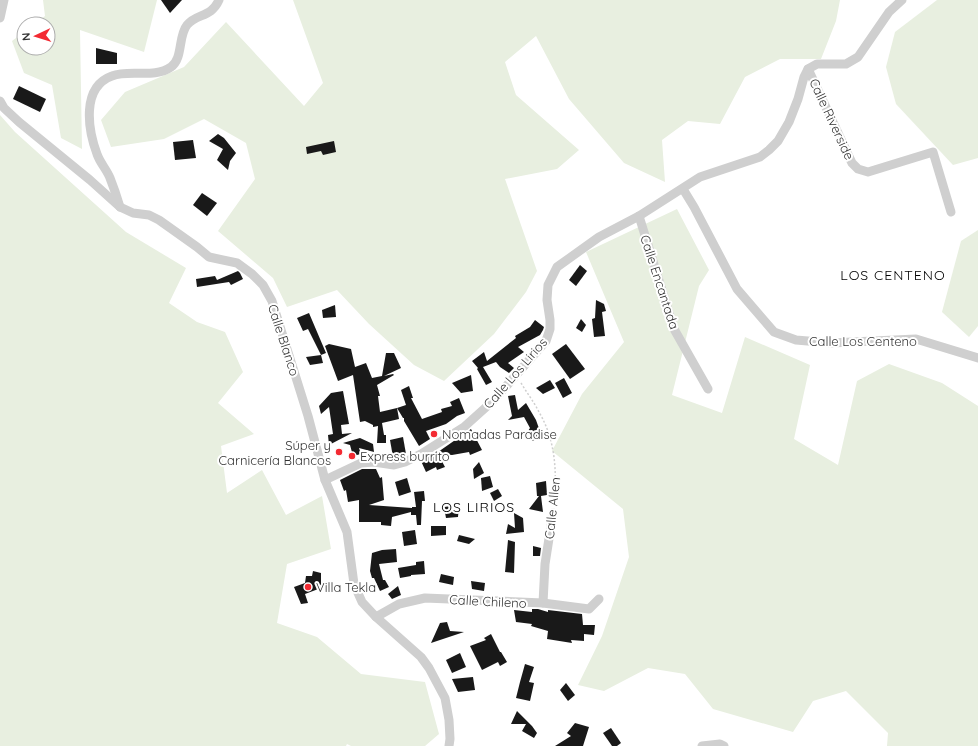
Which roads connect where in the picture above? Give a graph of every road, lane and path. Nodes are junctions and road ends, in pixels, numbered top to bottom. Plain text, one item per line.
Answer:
1 (4, 0) edge
2 (219, 0) edge
3 (902, 0) edge
4 (0, 18) edge
5 (808, 69) junction
6 (0, 101) edge
7 (683, 189) junction
8 (120, 207) junction
9 (951, 212) dead end
10 (638, 216) junction
11 (978, 358) edge
12 (516, 375) junction
13 (708, 389) dead end
14 (324, 480) junction
15 (553, 513) joint
16 (599, 599) dead end
17 (543, 603) junction
18 (376, 617) junction
19 (449, 746) edge
20 (702, 746) edge
21 (724, 746) edge

1 - 4 street
2 - 8 street
3 - 5 street
5 - 7 street, Calle Los Lirios
5 - 9 street, Calle Riverside
6 - 8 street, Calle Blanco
7 - 10 street, Calle Los Lirios
7 - 11 street, Calle Los Centeno
8 - 14 street, Calle Blanco
10 - 12 street, Calle Los Lirios
10 - 13 street, Calle Encantada
12 - 14 street, Calle Los Lirios
12 - 15 path, Calle Allen
14 - 18 street
15 - 17 street, Calle Allen
16 - 17 street, Calle Chileno
17 - 18 street, Calle Chileno
18 - 19 street
20 - 21 street

